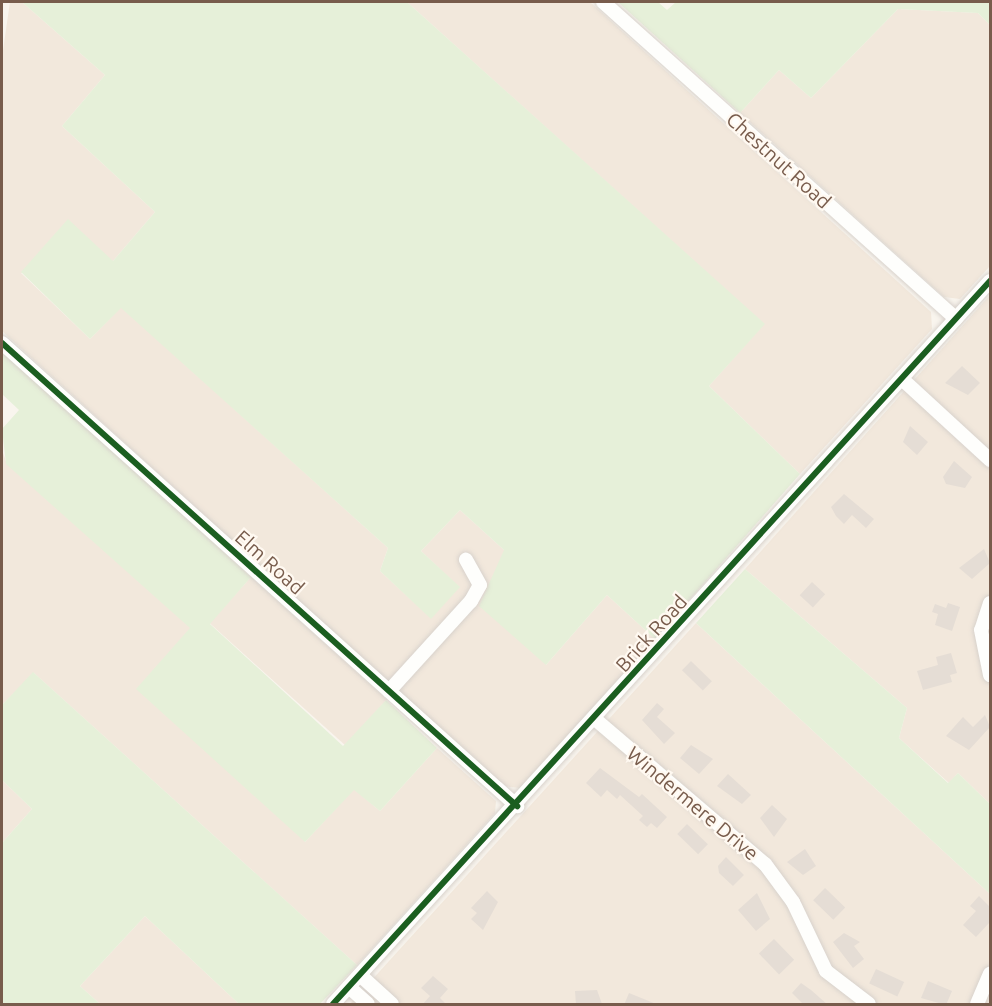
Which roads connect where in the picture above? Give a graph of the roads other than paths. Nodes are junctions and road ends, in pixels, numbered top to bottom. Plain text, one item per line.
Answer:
1 (603, 2) edge
2 (990, 280) edge
3 (956, 319) junction
4 (2, 343) edge
5 (902, 379) junction
6 (990, 460) edge
7 (466, 560) dead end
8 (990, 603) edge
9 (990, 675) edge
10 (389, 692) junction
11 (595, 719) junction
12 (517, 806) junction
13 (990, 974) edge
14 (360, 975) junction
15 (349, 987) junction
16 (333, 1005) edge
17 (368, 1005) edge
18 (392, 1005) edge
19 (868, 1005) edge
20 (977, 1005) edge

1 - 3 street, Chestnut Road
2 - 3 street, Brick Road
3 - 5 street, Brick Road
4 - 10 street, Elm Road
5 - 6 street
5 - 11 street, Brick Road
7 - 10 street
8 - 9 street
10 - 12 street, Elm Road
11 - 12 street, Brick Road
11 - 19 street, Windermere Drive
12 - 14 street, Brick Road
13 - 20 street
14 - 15 street, Brick Road
14 - 18 street
15 - 16 street, Brick Road
15 - 17 street

